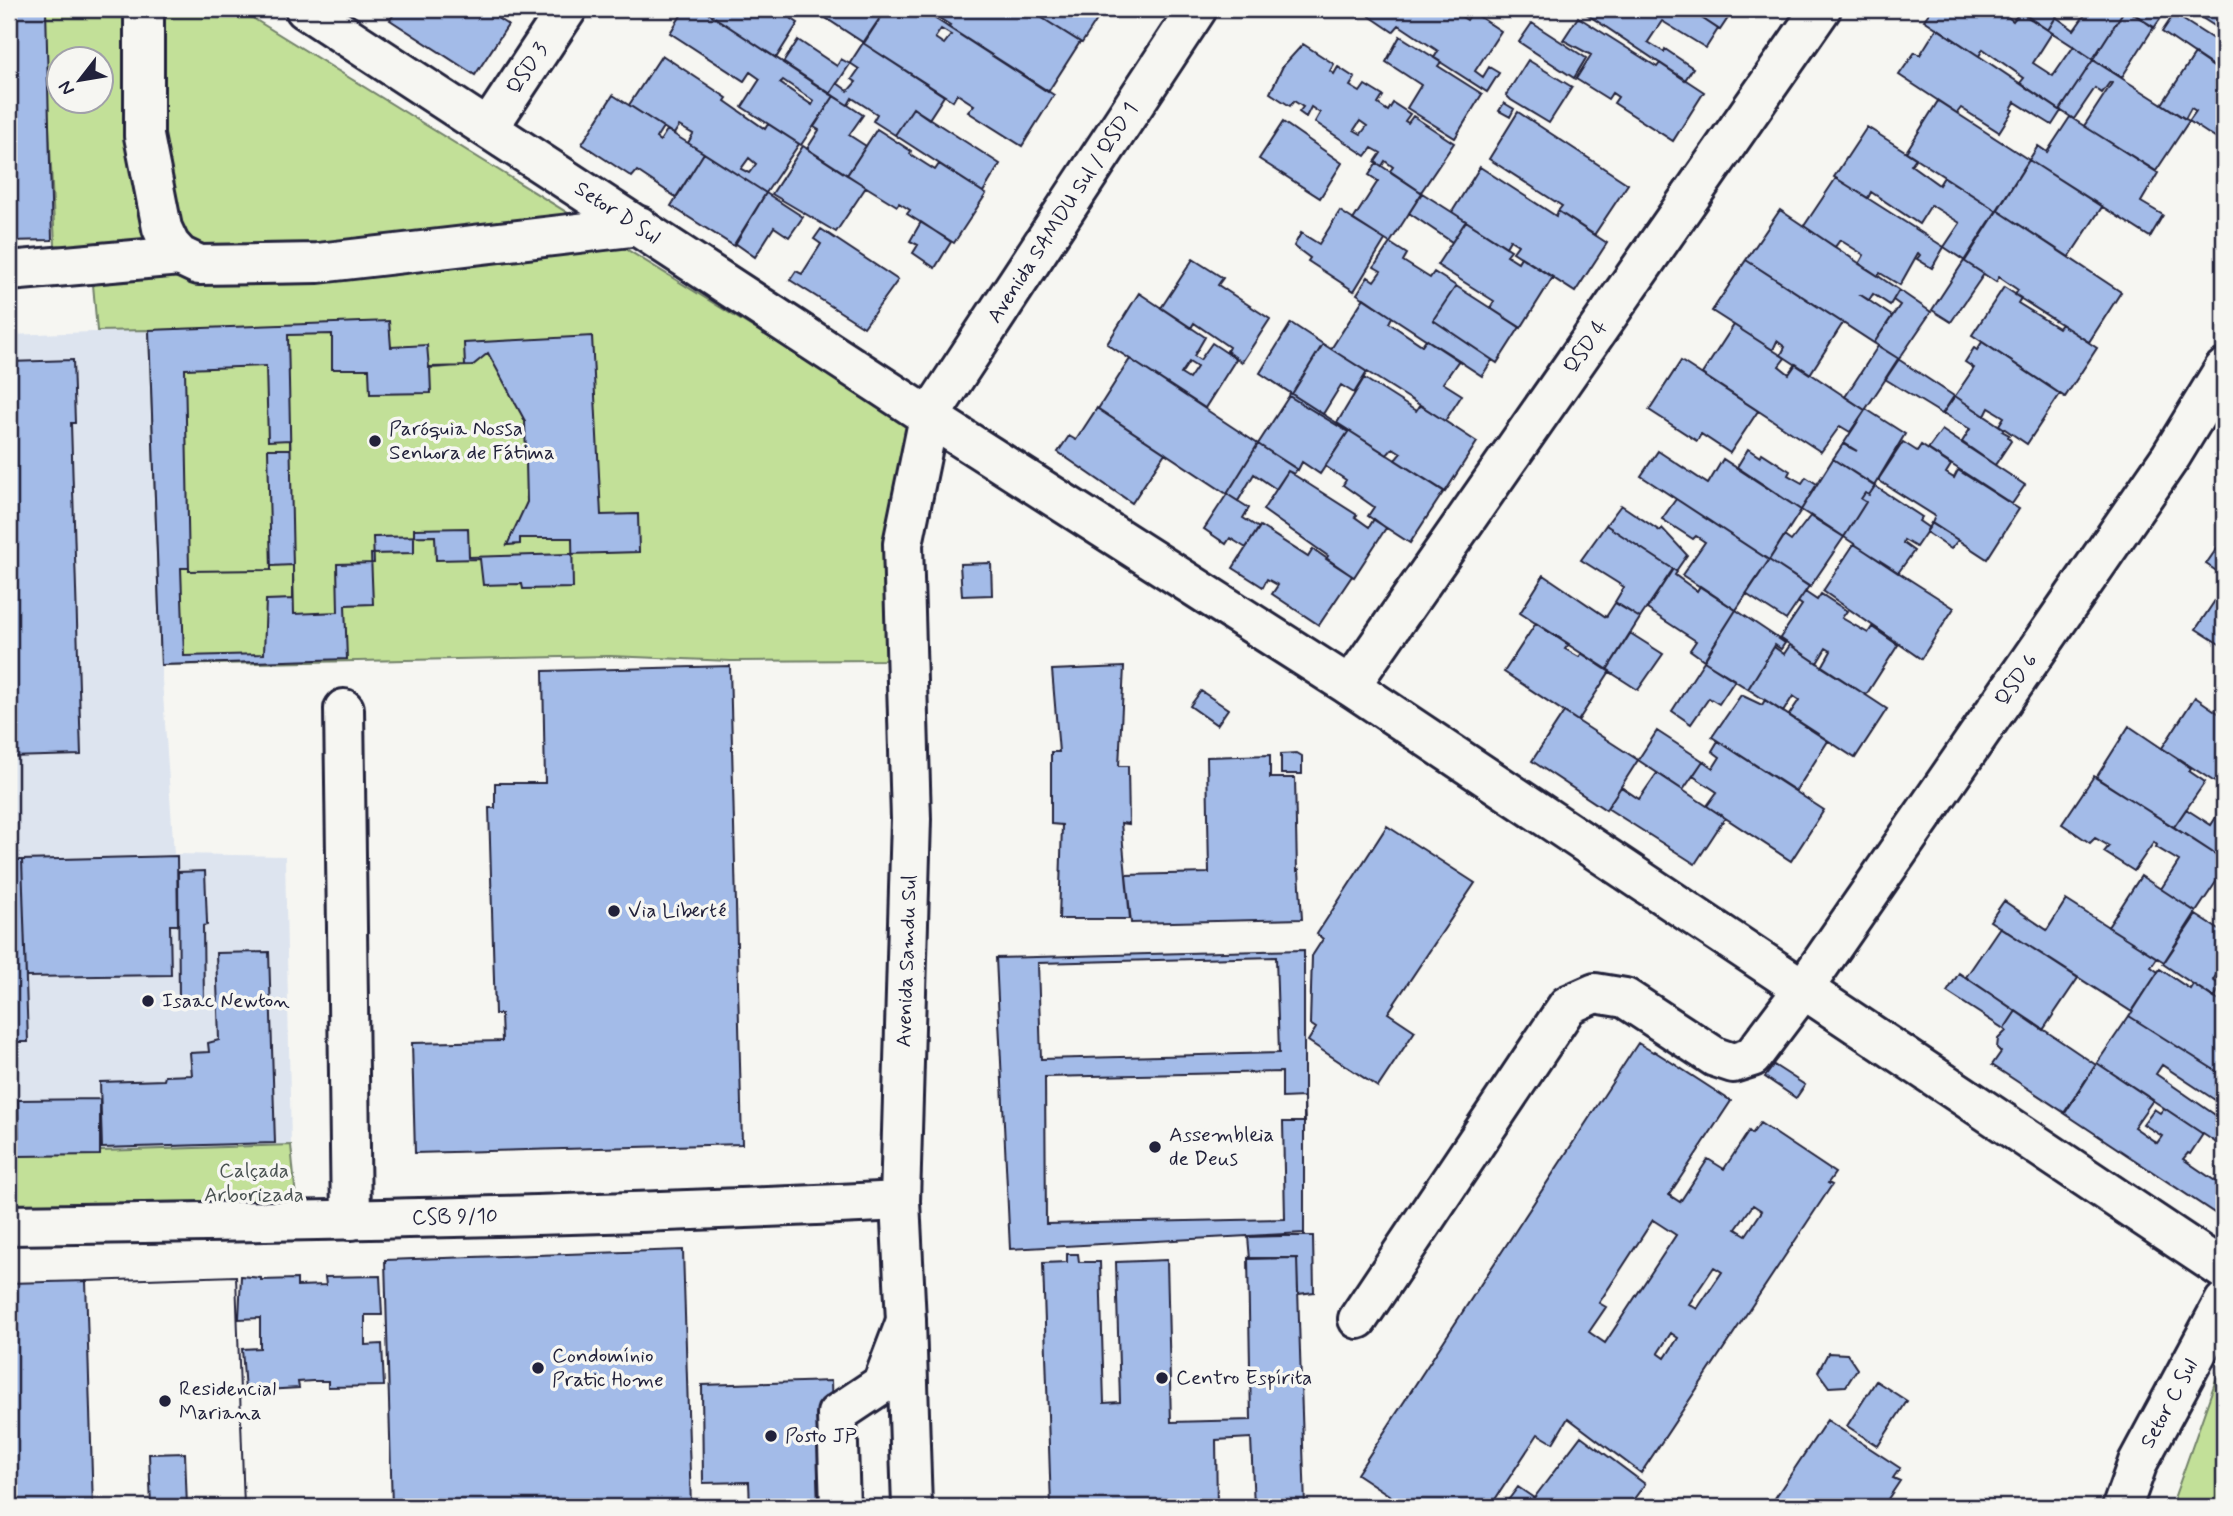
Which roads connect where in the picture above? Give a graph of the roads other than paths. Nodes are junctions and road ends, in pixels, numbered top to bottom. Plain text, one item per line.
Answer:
1 (144, 9) edge
2 (305, 9) edge
3 (567, 9) edge
4 (1196, 9) edge
5 (1821, 9) edge
6 (489, 127) junction
7 (639, 226) junction
8 (180, 256) junction
9 (9, 271) edge
10 (2224, 369) edge
11 (929, 417) junction
12 (1350, 686) junction
13 (344, 709) dead end
14 (1804, 988) junction
15 (900, 1201) junction
16 (351, 1220) junction
17 (9, 1225) edge
18 (2224, 1270) edge
19 (2224, 1302) edge
20 (1358, 1319) dead end
21 (906, 1321) junction
22 (840, 1507) edge
23 (912, 1507) edge
24 (2122, 1507) edge

1 - 8 street
2 - 6 street, Setor D Sul
3 - 6 street, QSD 3
4 - 11 street, Avenida SAMDU Sul / QSD 1
5 - 12 street, QSD 4
6 - 7 street, Setor D Sul
7 - 8 street
7 - 11 street, Setor D Sul
8 - 9 street
10 - 14 street, QSD 6
11 - 12 street, Setor D Sul
11 - 15 street, Avenida Samdu Sul
12 - 14 street, Setor D Sul
13 - 16 street
14 - 18 street, Setor D Sul
14 - 20 street, QSD 6
15 - 16 street, CSB 9/10
15 - 21 street, Avenida Samdu Sul
16 - 17 street, CSB 9/10
19 - 24 street, Setor C Sul
21 - 22 street
21 - 23 street, Avenida Samdu Sul

